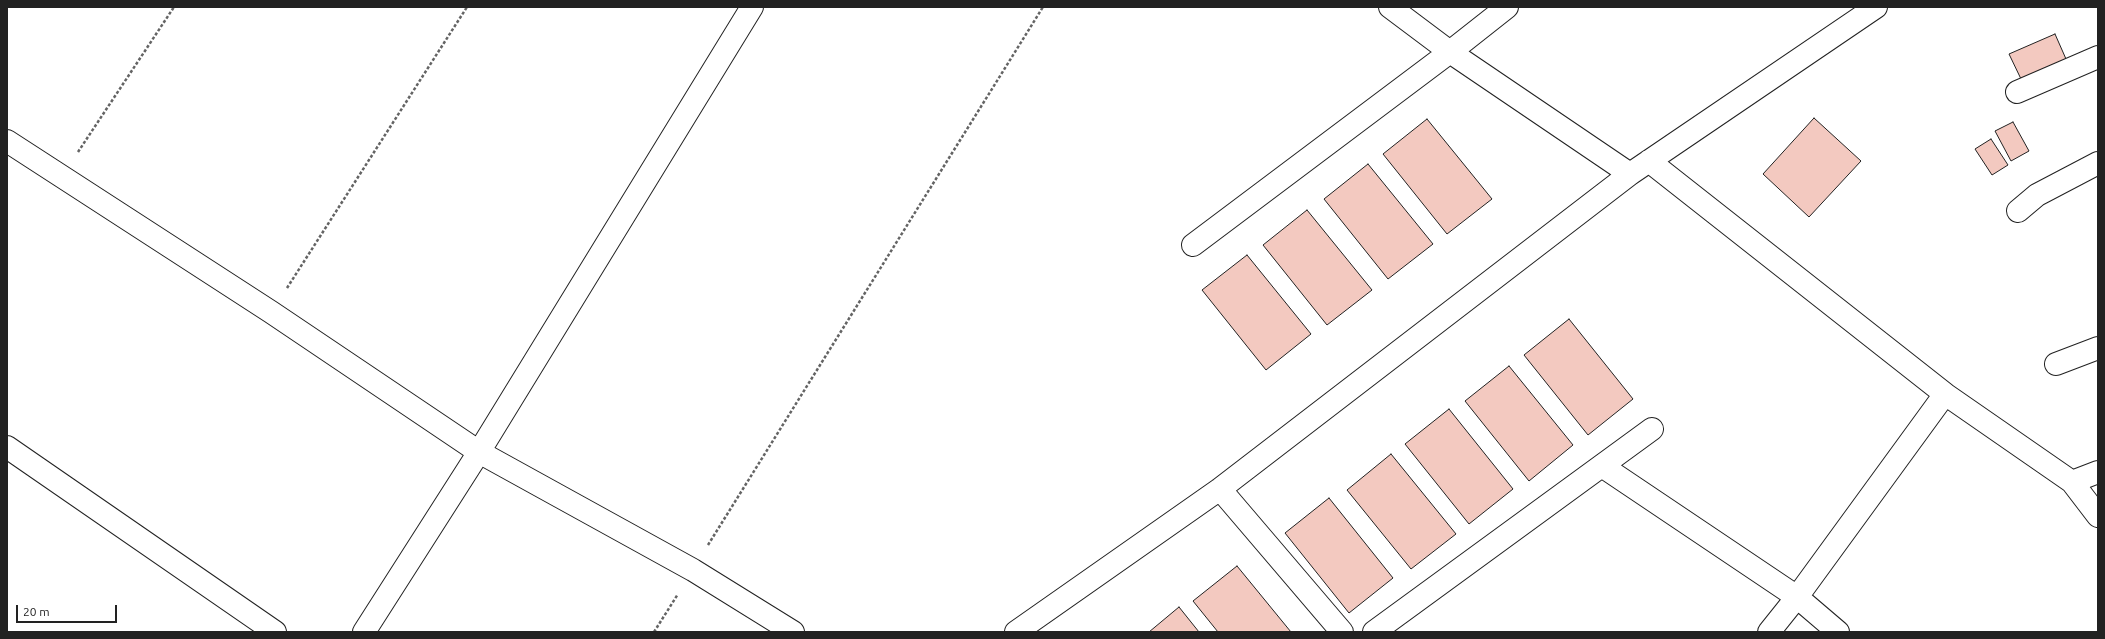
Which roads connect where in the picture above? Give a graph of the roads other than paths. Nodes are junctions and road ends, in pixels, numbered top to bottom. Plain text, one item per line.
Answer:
1 (752, 7) edge
2 (1390, 7) edge
3 (1507, 7) edge
4 (1876, 7) edge
5 (1450, 52) junction
6 (2098, 56) edge
7 (2016, 92) dead end
8 (7, 141) edge
9 (1649, 161) junction
10 (2098, 163) edge
11 (1630, 174) junction
12 (2018, 211) dead end
13 (1193, 245) dead end
14 (2098, 348) edge
15 (2056, 364) dead end
16 (1945, 394) junction
17 (1652, 429) dead end
18 (7, 447) edge
19 (479, 452) junction
20 (1602, 466) junction
21 (2098, 472) edge
22 (2072, 482) junction
23 (1220, 489) junction
24 (2098, 516) edge
25 (1797, 597) junction
26 (275, 632) edge
27 (364, 632) edge
28 (793, 632) edge
29 (1016, 632) edge
30 (1342, 632) edge
31 (1374, 632) edge
32 (1770, 632) edge
33 (1838, 632) edge

1 - 19 street
2 - 5 street
3 - 5 street
4 - 9 street
5 - 11 street
5 - 13 street
6 - 7 street
8 - 19 street
9 - 11 street
9 - 16 street
10 - 12 street
11 - 23 street
14 - 15 street
16 - 22 street
16 - 25 street
17 - 20 street
18 - 26 street
19 - 27 street
19 - 28 street
20 - 25 street
20 - 31 street
21 - 22 street
22 - 24 street
23 - 29 street
23 - 30 street
25 - 32 street
25 - 33 street

